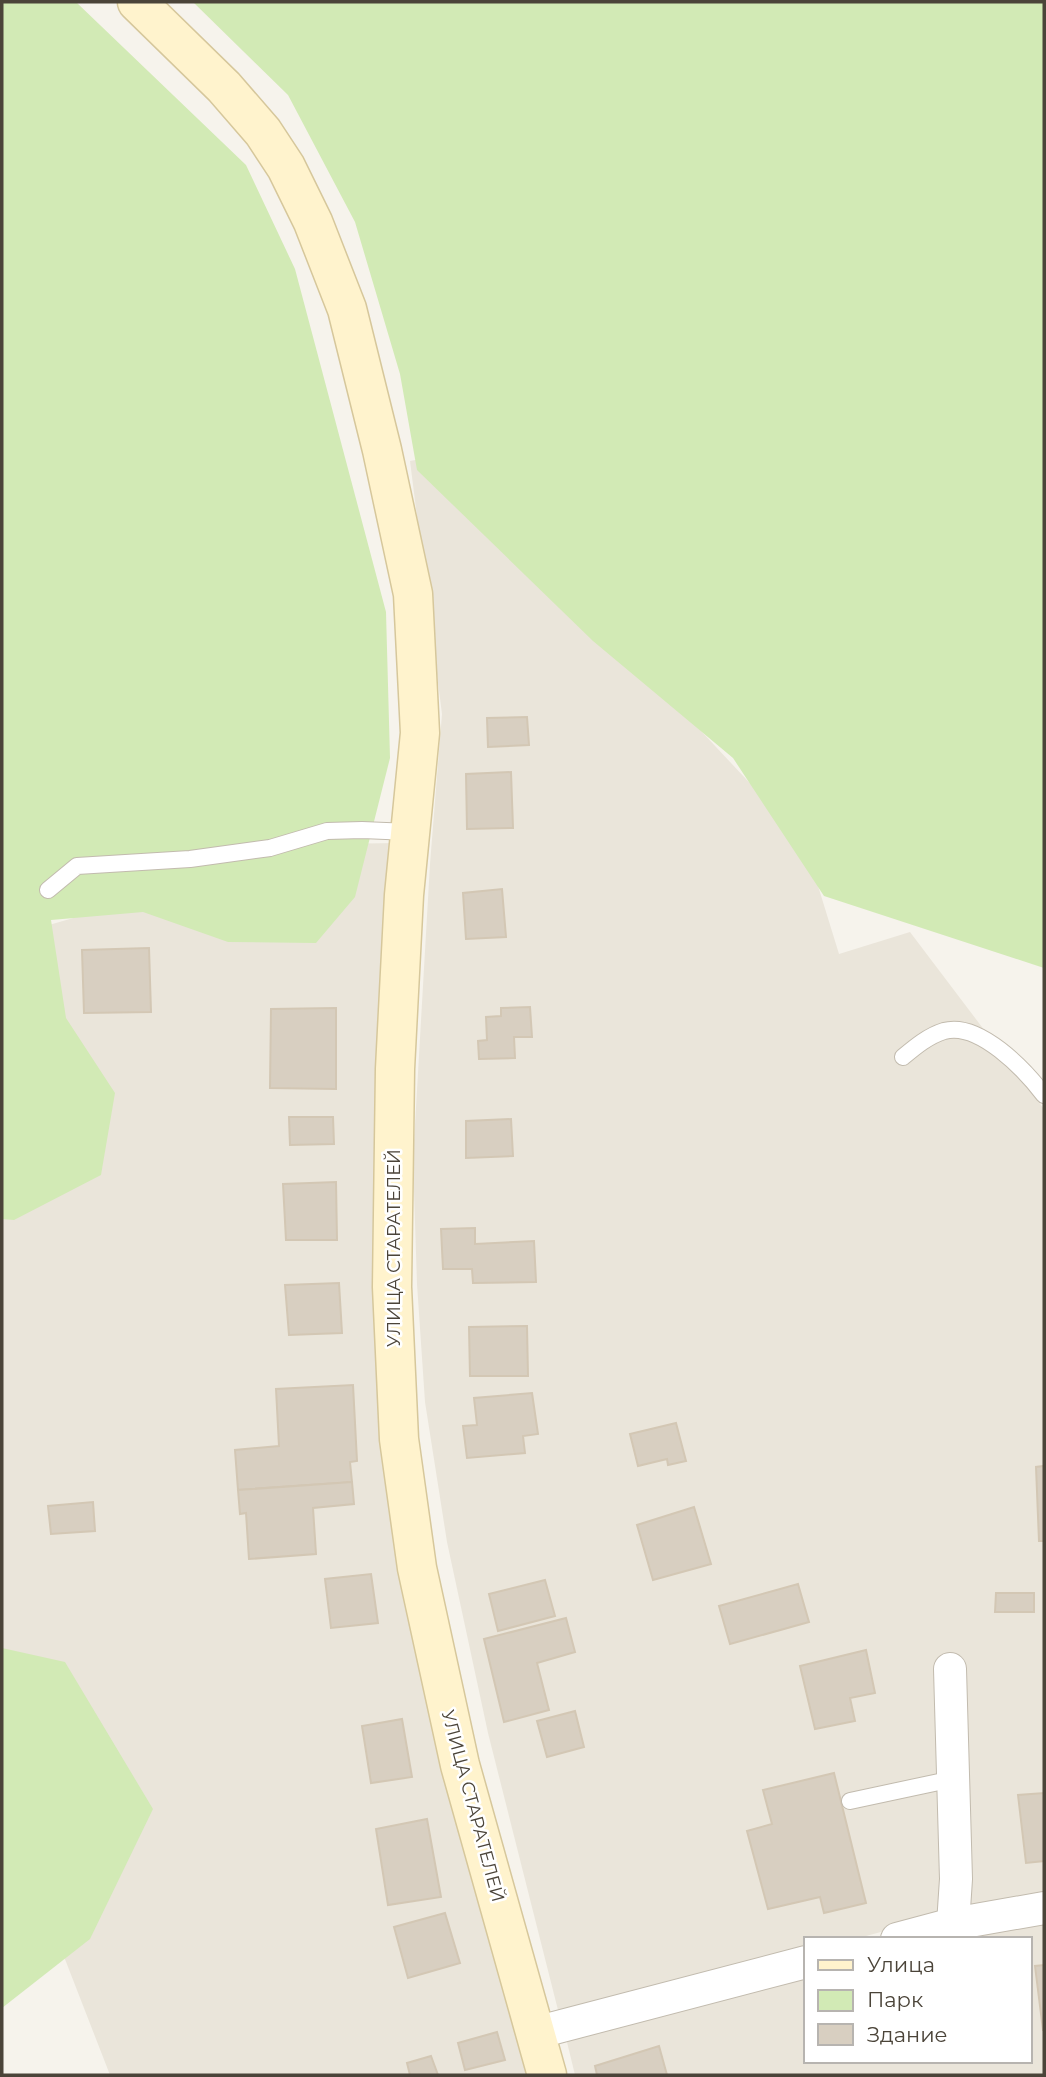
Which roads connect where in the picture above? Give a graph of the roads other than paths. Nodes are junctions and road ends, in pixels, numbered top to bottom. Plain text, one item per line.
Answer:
1 (136, 2) edge
2 (410, 832) junction
3 (48, 890) dead end
4 (903, 1057) dead end
5 (1044, 1095) edge
6 (958, 1668) dead end
7 (953, 1779) junction
8 (850, 1801) dead end
9 (1044, 1908) edge
10 (953, 1924) junction
11 (904, 1937) edge
12 (804, 1963) edge
13 (535, 2034) junction
14 (547, 2075) edge

1 - 2 street, УЛИЦА СТАРАТЕЛЕЙ
2 - 3 lane
2 - 13 street, УЛИЦА СТАРАТЕЛЕЙ
4 - 5 lane
6 - 7 street
7 - 8 lane
7 - 10 street
9 - 10 street
10 - 11 street
12 - 13 street
13 - 14 street, УЛИЦА СТАРАТЕЛЕЙ

